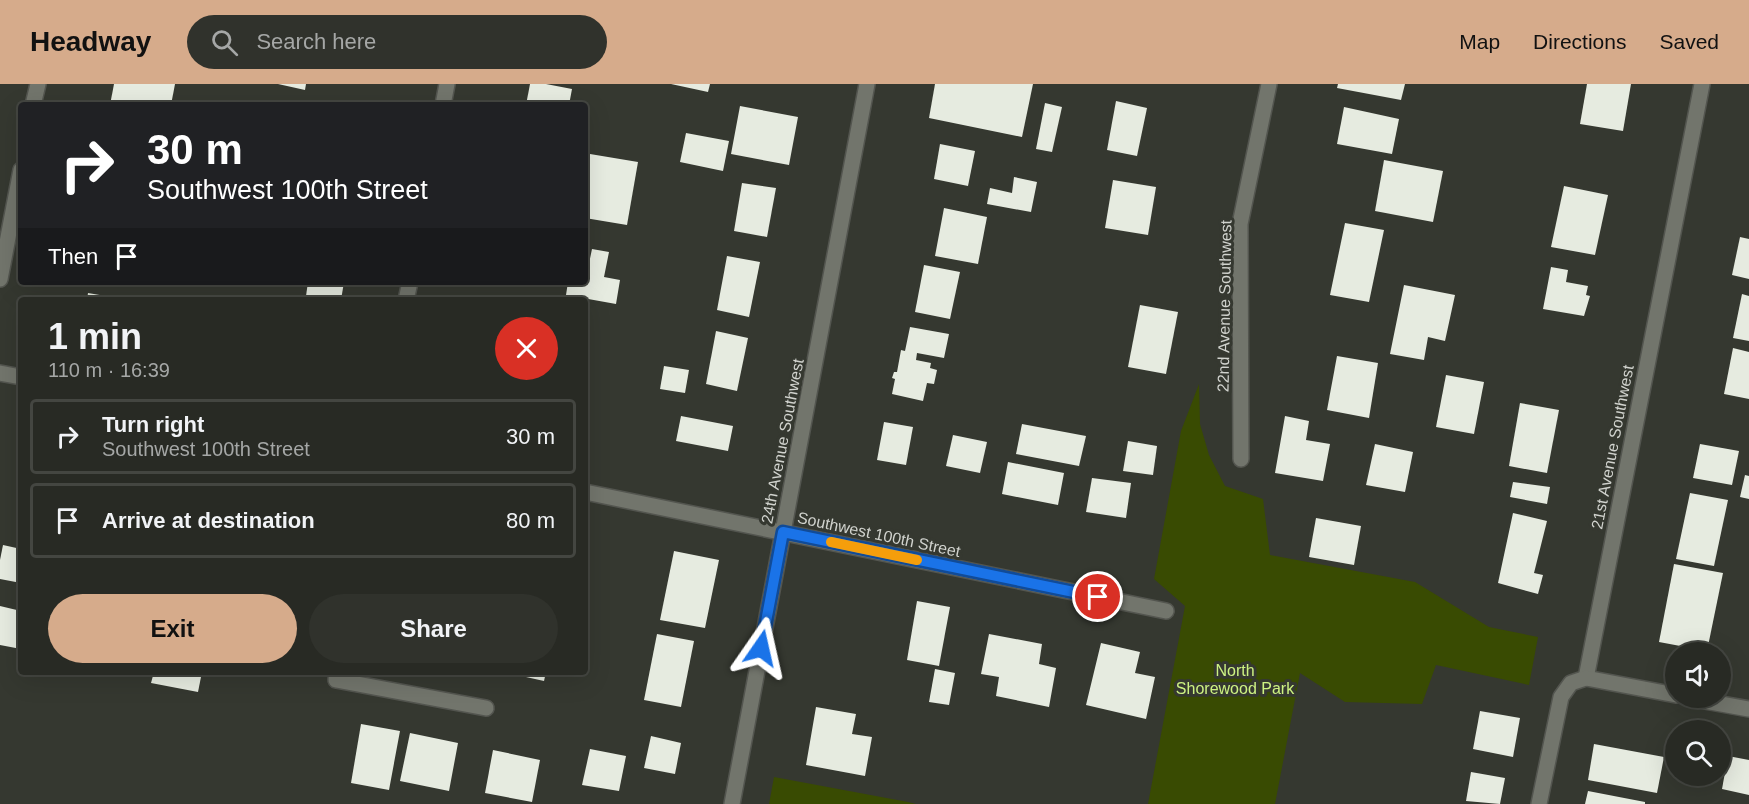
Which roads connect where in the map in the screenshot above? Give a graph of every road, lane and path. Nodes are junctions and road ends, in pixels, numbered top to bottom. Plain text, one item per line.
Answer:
1 (38, 84) edge
2 (447, 84) edge
3 (867, 84) edge
4 (1269, 84) edge
5 (1702, 84) edge
6 (34, 102) edge
7 (444, 102) edge
8 (18, 186) edge
9 (0, 279) edge
10 (0, 373) edge
11 (18, 376) edge
12 (1241, 459) dead end
13 (588, 493) edge
14 (783, 532) junction
15 (1166, 610) dead end
16 (336, 676) edge
17 (1586, 678) junction
18 (1665, 693) edge
19 (1731, 706) edge
20 (486, 708) dead end
21 (1749, 709) edge
22 (732, 804) edge
23 (1539, 804) edge

1 - 6 street
2 - 7 street
3 - 14 street, 24th Avenue Southwest
4 - 12 street, 22nd Avenue Southwest
5 - 17 street, 21st Avenue Southwest
8 - 9 street
10 - 11 street
13 - 14 street, Southwest 100th Street
14 - 15 street, Southwest 100th Street
14 - 22 street, 24th Avenue Southwest
16 - 20 street
17 - 18 street
17 - 23 street
19 - 21 street

